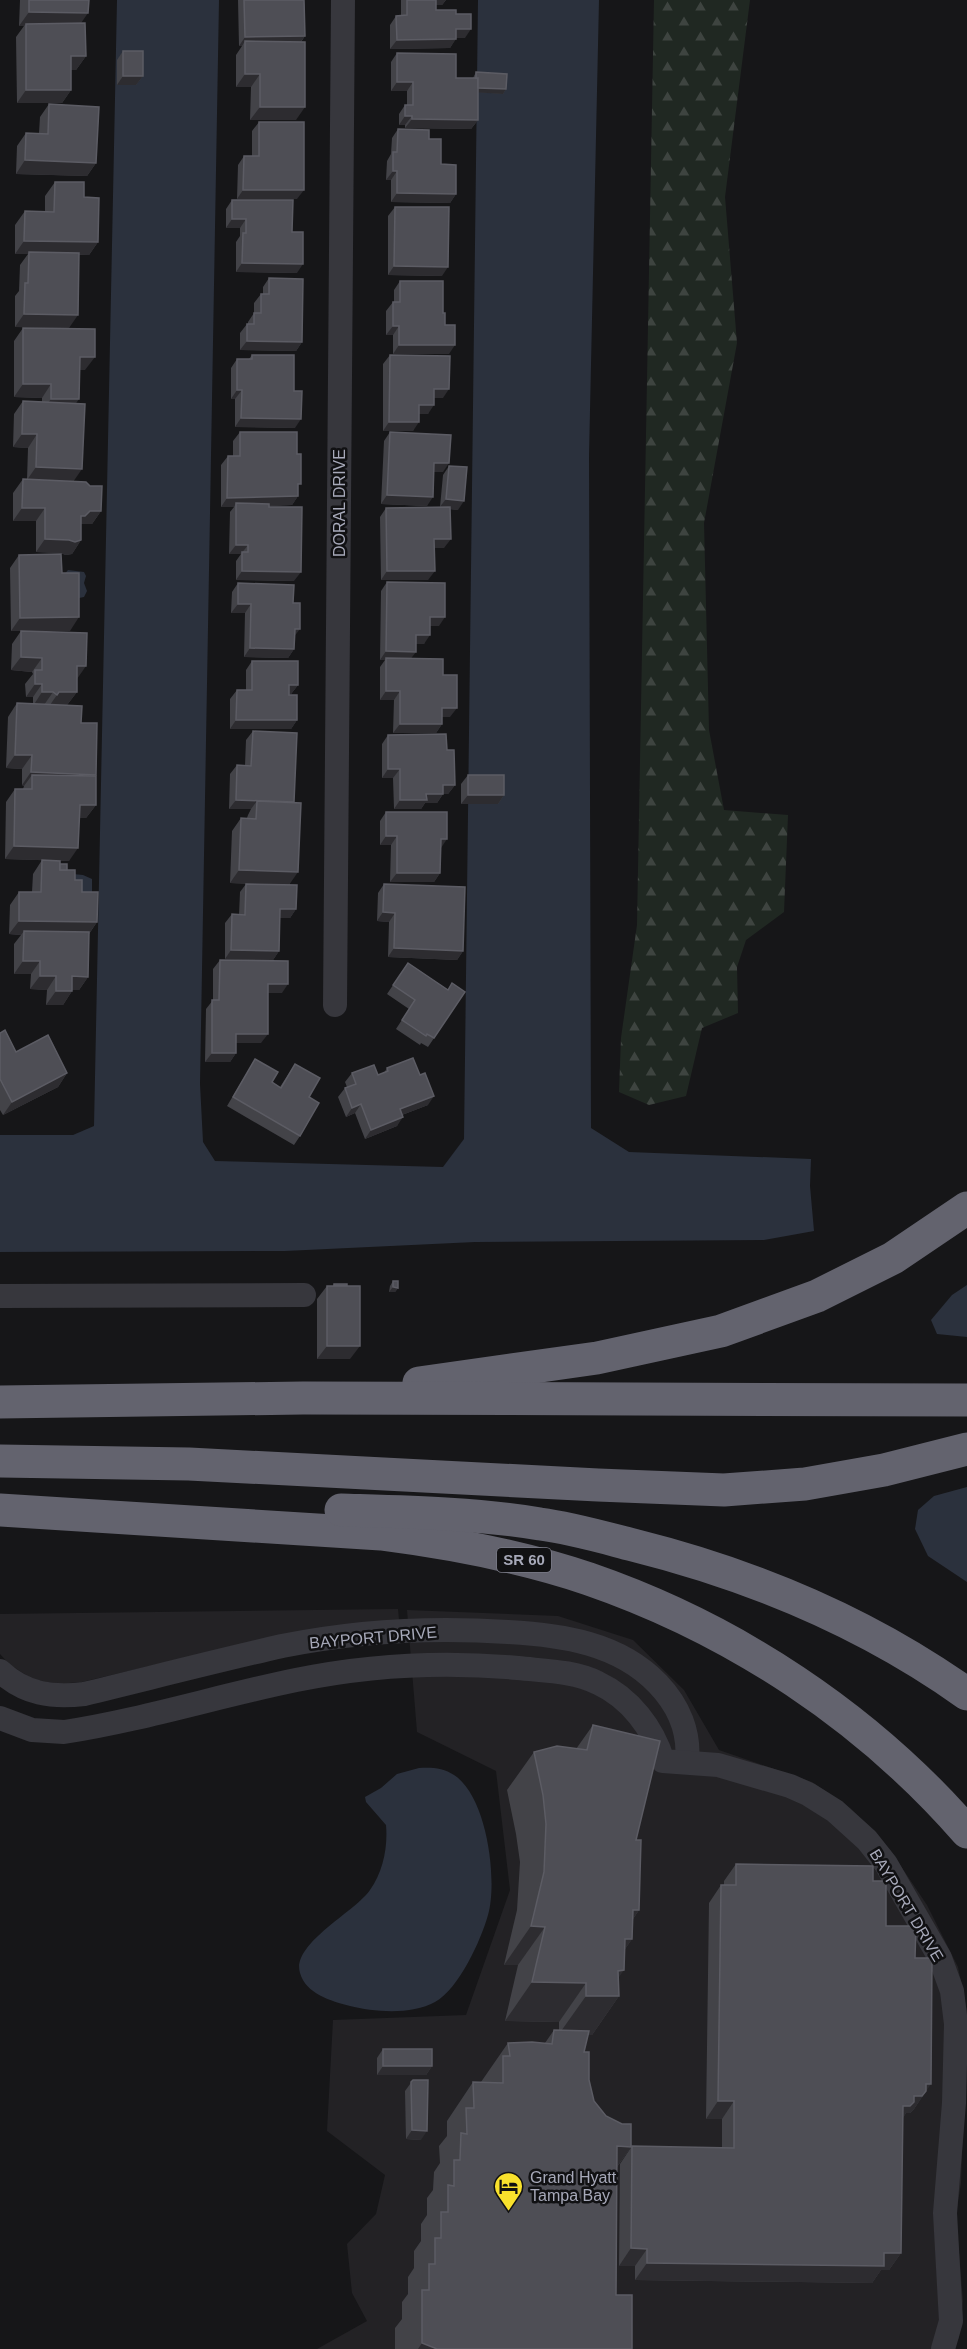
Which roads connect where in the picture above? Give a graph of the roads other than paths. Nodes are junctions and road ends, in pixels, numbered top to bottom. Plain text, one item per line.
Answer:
1 (343, 0) edge
2 (335, 1005) dead end
3 (967, 1208) edge
4 (303, 1295) dead end
5 (0, 1296) edge
6 (303, 1398) junction
7 (967, 1400) edge
8 (0, 1402) edge
9 (962, 1451) edge
10 (0, 1461) edge
11 (0, 1500) edge
12 (0, 1510) edge
13 (0, 1671) edge
14 (967, 1694) edge
15 (0, 1718) edge
16 (675, 1762) junction
17 (967, 1832) edge
18 (943, 2349) edge

1 - 2 street, DORAL DRIVE
3 - 6 highway
4 - 5 street
6 - 7 highway
6 - 8 highway
9 - 10 highway
11 - 14 highway, SR 60
12 - 17 highway, SR 60
13 - 16 street, BAYPORT DRIVE
15 - 16 street, BAYPORT DRIVE
16 - 18 street, BAYPORT DRIVE

